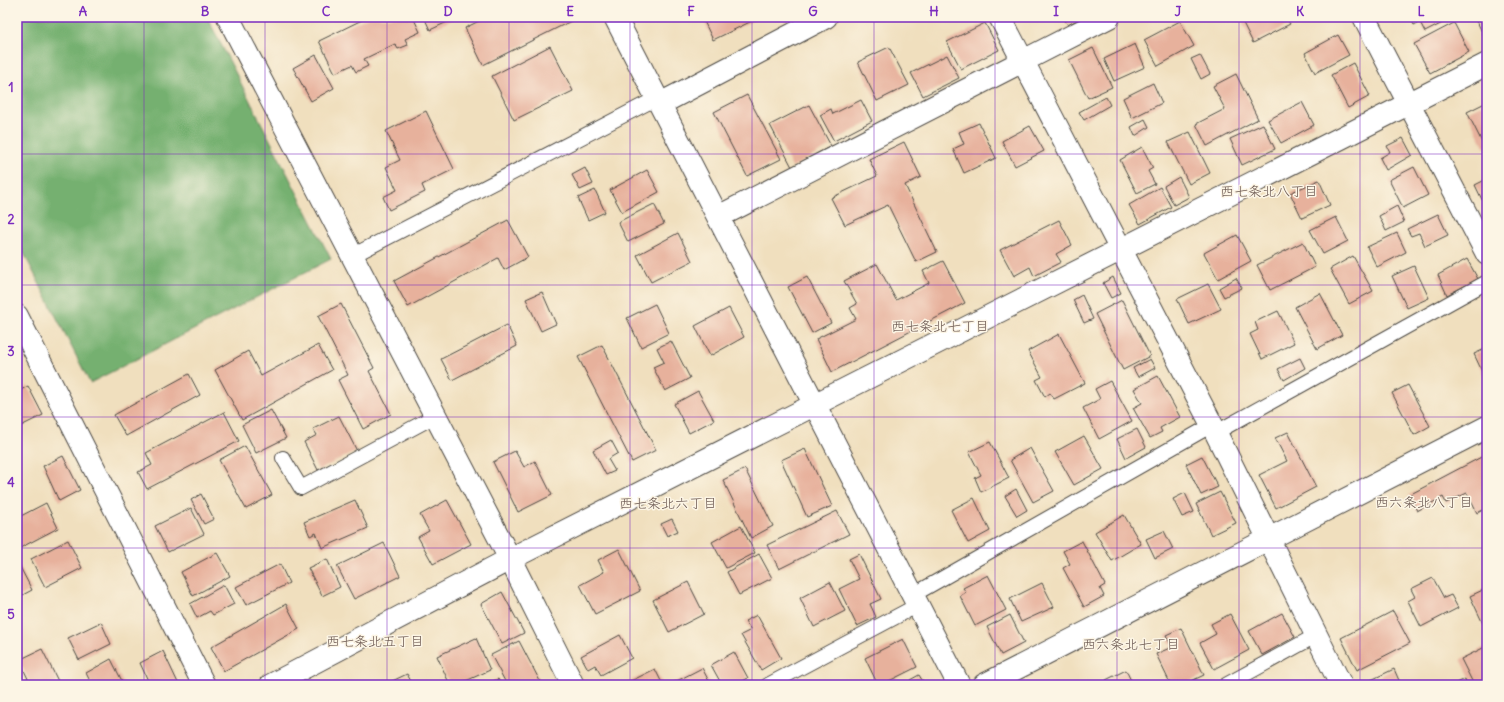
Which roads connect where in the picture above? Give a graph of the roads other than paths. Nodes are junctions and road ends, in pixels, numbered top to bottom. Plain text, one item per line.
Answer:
1 (228, 17) edge
2 (615, 17) edge
3 (826, 17) edge
4 (1000, 17) edge
5 (1109, 17) edge
6 (1364, 17) edge
7 (1023, 62) junction
8 (1487, 64) edge
9 (658, 101) junction
10 (1409, 104) junction
11 (718, 217) junction
12 (1485, 247) edge
13 (1120, 251) junction
14 (352, 256) junction
15 (1487, 282) edge
16 (19, 326) edge
17 (816, 404) junction
18 (435, 416) junction
19 (1487, 427) edge
20 (1214, 429) junction
21 (283, 458) dead end
22 (1268, 539) junction
23 (510, 560) junction
24 (915, 600) junction
25 (1315, 636) junction
26 (204, 685) edge
27 (271, 685) edge
28 (573, 685) edge
29 (768, 685) edge
30 (959, 685) edge
31 (984, 685) edge
32 (1226, 685) edge
33 (1341, 685) edge

1 - 14 street
2 - 9 street
3 - 9 street
4 - 7 street
5 - 7 street
6 - 10 street
7 - 11 street
7 - 13 street
8 - 10 street
9 - 11 street
9 - 14 lane
10 - 12 street
10 - 13 street
11 - 17 street
13 - 17 street
13 - 20 street
14 - 18 street
15 - 20 lane
16 - 26 street
17 - 23 street
17 - 24 street
18 - 21 lane
18 - 23 street
19 - 22 street
20 - 22 street
20 - 24 lane
22 - 25 street
22 - 31 street
23 - 27 street
23 - 28 street
24 - 29 lane
24 - 30 street
25 - 32 lane
25 - 33 street

